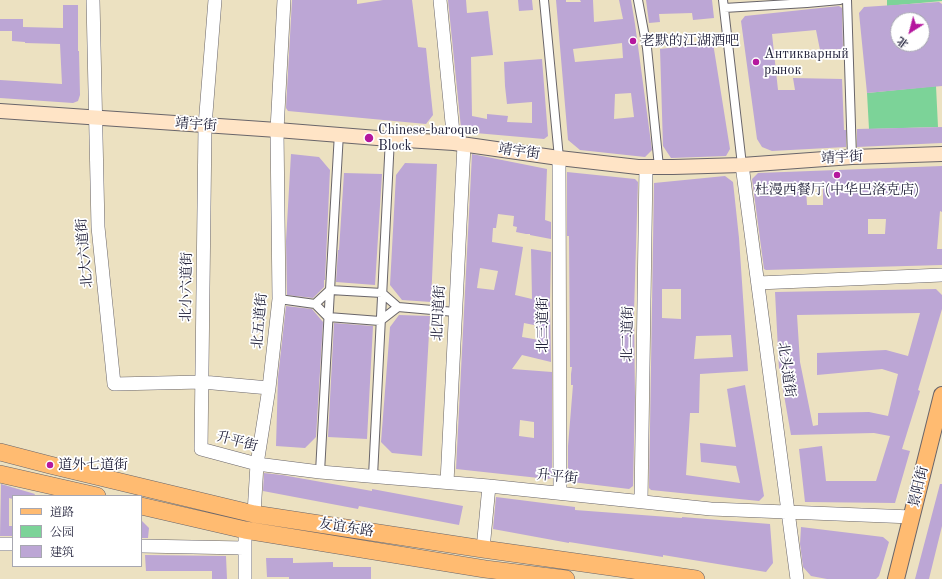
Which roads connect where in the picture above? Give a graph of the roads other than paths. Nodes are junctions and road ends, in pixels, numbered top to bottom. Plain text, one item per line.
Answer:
1 (93, 0) edge
2 (215, 0) edge
3 (284, 0) edge
4 (440, 0) edge
5 (544, 0) edge
6 (638, 0) edge
7 (840, 0) edge
8 (847, 0) edge
9 (723, 4) edge
10 (0, 111) edge
11 (95, 118) junction
12 (205, 126) junction
13 (277, 130) junction
14 (339, 134) junction
15 (390, 139) junction
16 (459, 144) junction
17 (942, 154) edge
18 (852, 157) junction
19 (559, 158) junction
20 (742, 164) junction
21 (652, 167) junction
22 (942, 275) edge
23 (758, 283) junction
24 (330, 290) junction
25 (382, 293) junction
26 (279, 299) junction
27 (315, 304) junction
28 (398, 307) junction
29 (455, 312) junction
30 (328, 317) junction
31 (380, 321) junction
32 (202, 382) junction
33 (269, 388) junction
34 (942, 395) edge
35 (942, 438) edge
36 (201, 449) joint
37 (0, 452) edge
38 (257, 464) junction
39 (320, 472) junction
40 (0, 474) edge
41 (373, 476) junction
42 (446, 482) junction
43 (489, 486) junction
44 (560, 493) junction
45 (93, 495) edge
46 (641, 502) junction
47 (142, 506) edge
48 (788, 512) junction
49 (254, 514) junction
50 (912, 517) junction
51 (245, 530) junction
52 (0, 544) edge
53 (12, 544) edge
54 (142, 546) edge
55 (244, 548) junction
56 (483, 549) junction
57 (485, 574) edge
58 (245, 579) edge
59 (566, 579) edge
60 (696, 579) edge
61 (797, 579) edge
62 (896, 579) edge
63 (906, 579) edge

1 - 11 street, 北大六道街
2 - 12 street, 北小六道街
3 - 13 street, 北五道街
4 - 16 street, 北四道街
5 - 19 street
6 - 21 street
7 - 9 street
8 - 18 street
9 - 20 street
10 - 11 main road, 靖宇街
11 - 12 main road, 靖宇街
11 - 32 street, 北大六道街
12 - 13 main road, 靖宇街
12 - 32 street, 北小六道街
13 - 14 main road, 靖宇街
13 - 26 street, 北五道街
14 - 15 main road, 靖宇街
14 - 24 street
15 - 16 main road, 靖宇街
15 - 25 street
16 - 19 main road, 靖宇街
16 - 29 street, 北四道街
17 - 18 main road, 靖宇街
18 - 20 main road, 靖宇街
19 - 21 main road, 靖宇街
19 - 44 street, 北三道街
20 - 21 main road, 靖宇街
20 - 23 street, 北头道街
21 - 46 street, 北二道街
22 - 23 street
23 - 48 street, 北头道街
24 - 25 street
24 - 27 street
24 - 30 street
25 - 28 street
25 - 31 street
26 - 27 street
26 - 33 street, 北五道街
27 - 30 street
28 - 29 street
28 - 31 street
29 - 42 street, 北四道街
30 - 31 street
30 - 39 street
31 - 41 street
32 - 33 street
32 - 36 street, 北小六道街
33 - 38 street, 北五道街
34 - 50 main road, 景阳街
35 - 63 main road, 景阳街
36 - 38 street, 升平街
37 - 49 highway, 友谊东路
38 - 39 street, 升平街
38 - 49 street, 北五道街
39 - 41 street, 升平街
40 - 45 highway
41 - 42 street, 升平街
42 - 43 street, 升平街
43 - 44 street, 升平街
43 - 56 street
44 - 46 street, 升平街
46 - 48 street, 升平街
47 - 51 highway, 友谊东路
48 - 50 street, 升平街
48 - 61 street, 北头道街
49 - 56 highway, 友谊东路
50 - 62 main road, 景阳街
51 - 55 street
51 - 57 highway, 友谊东路
52 - 53 street
54 - 55 street
55 - 58 street
56 - 60 highway, 友谊东路
57 - 59 highway, 友谊东路

